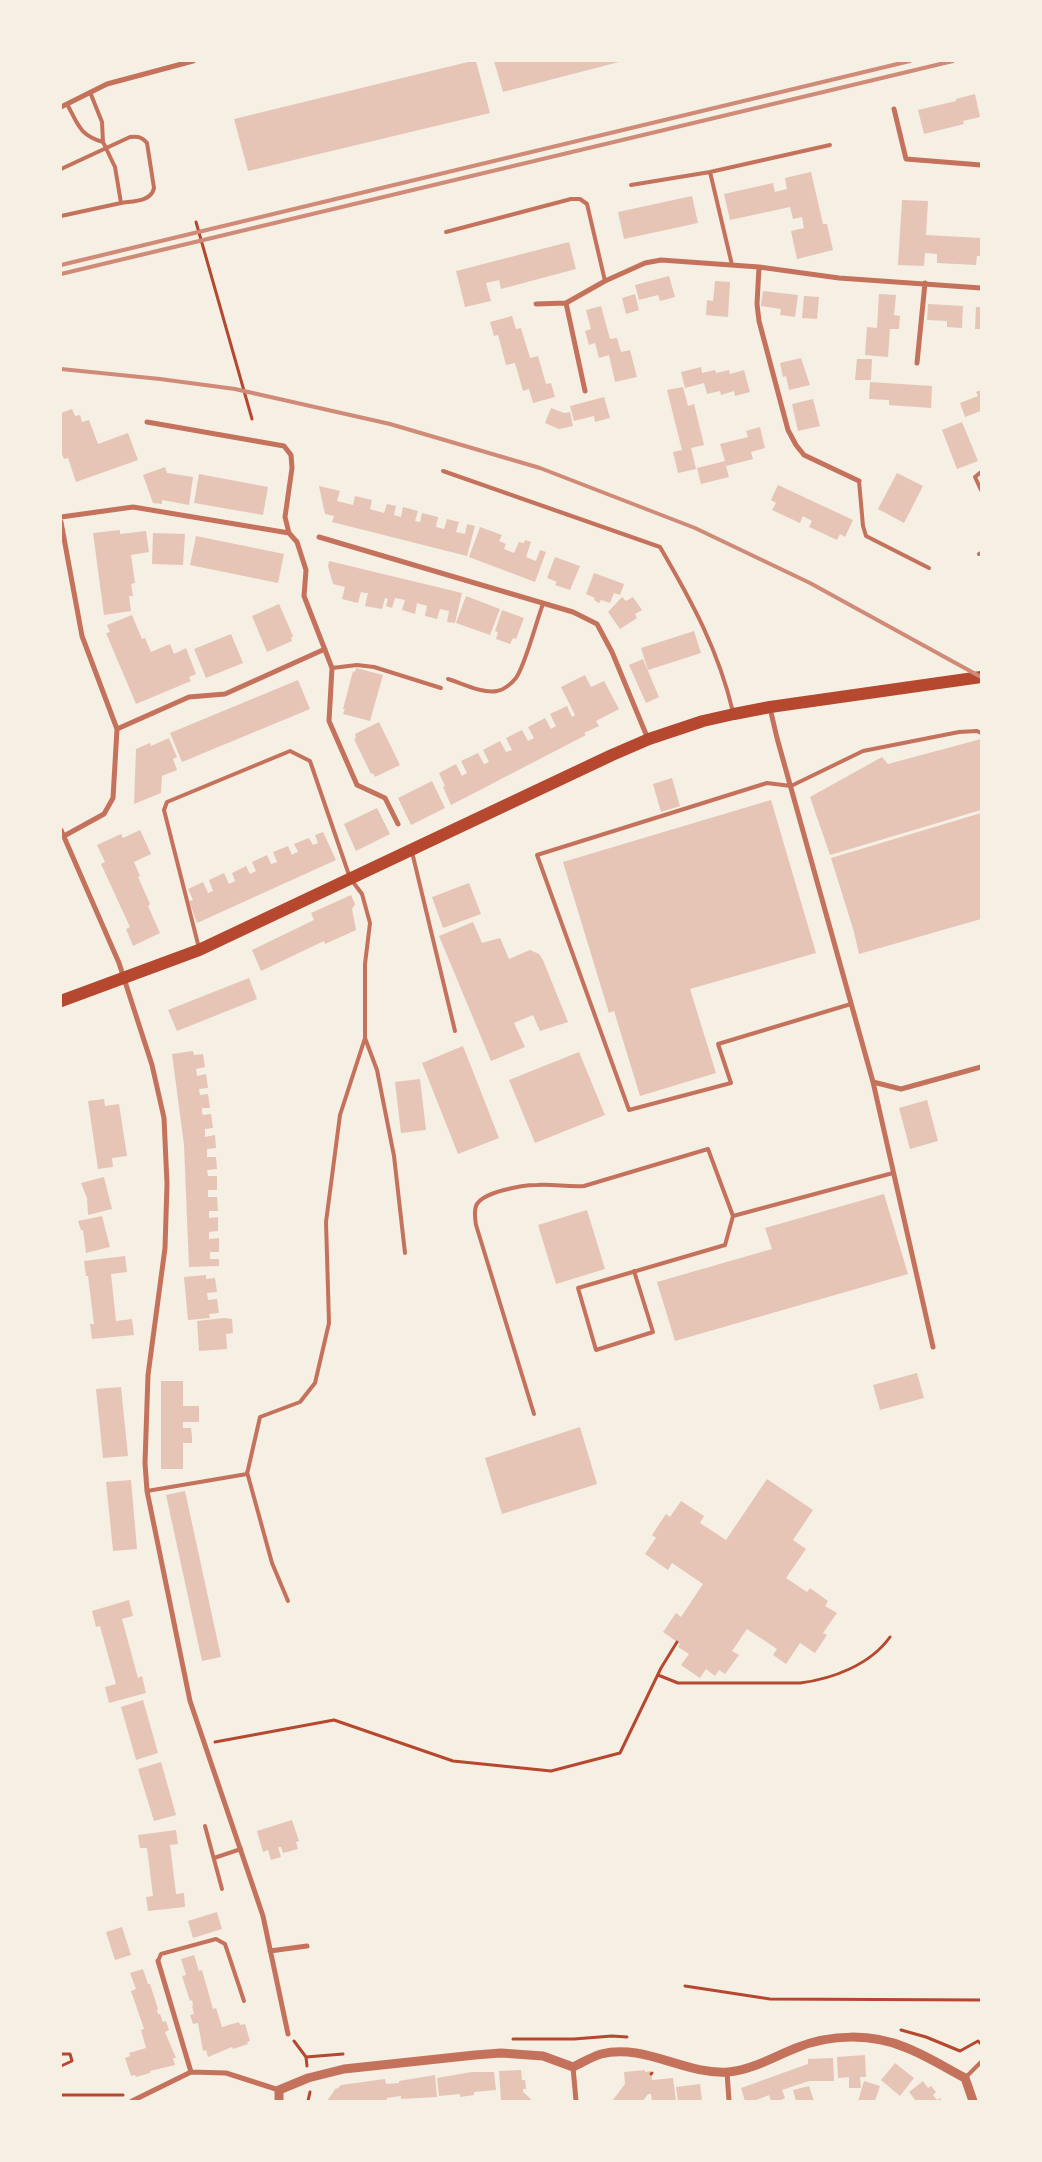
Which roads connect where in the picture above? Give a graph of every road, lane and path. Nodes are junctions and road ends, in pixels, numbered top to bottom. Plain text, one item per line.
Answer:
1 (194, 61) edge
2 (90, 92) junction
3 (67, 104) junction
4 (61, 107) edge
5 (894, 110) dead end
6 (103, 142) junction
7 (830, 145) dead end
8 (107, 149) junction
9 (981, 165) edge
10 (61, 169) edge
11 (710, 172) junction
12 (631, 185) dead end
13 (121, 203) junction
14 (61, 216) edge
15 (196, 222) dead end
16 (446, 232) dead end
17 (732, 265) junction
18 (759, 267) junction
19 (605, 281) junction
20 (925, 283) junction
21 (981, 288) edge
22 (566, 303) junction
23 (536, 304) dead end
24 (917, 362) dead end
25 (585, 391) dead end
26 (252, 419) dead end
27 (148, 422) dead end
28 (443, 471) dead end
29 (981, 472) edge
30 (859, 481) joint
31 (981, 490) edge
32 (61, 517) edge
33 (61, 522) edge
34 (289, 533) junction
35 (319, 537) dead end
36 (929, 568) dead end
37 (542, 604) junction
38 (325, 649) junction
39 (332, 668) junction
40 (981, 676) edge
41 (448, 679) dead end
42 (441, 688) dead end
43 (770, 707) junction
44 (734, 714) junction
45 (116, 730) junction
46 (981, 733) edge
47 (648, 739) junction
48 (791, 786) junction
49 (398, 824) dead end
50 (61, 830) edge
51 (64, 836) junction
52 (411, 850) junction
53 (350, 878) junction
54 (199, 950) junction
55 (124, 978) junction
56 (62, 1001) edge
57 (851, 1004) junction
58 (455, 1030) dead end
59 (365, 1038) junction
60 (981, 1067) edge
61 (873, 1082) junction
62 (893, 1173) junction
63 (733, 1216) junction
64 (405, 1253) dead end
65 (634, 1272) junction
66 (933, 1347) dead end
67 (534, 1414) dead end
68 (247, 1472) junction
69 (147, 1491) junction
70 (288, 1601) dead end
71 (890, 1637) dead end
72 (678, 1642) dead end
73 (658, 1675) junction
74 (205, 1744) junction
75 (205, 1826) dead end
76 (241, 1849) junction
77 (214, 1858) junction
78 (222, 1889) dead end
79 (307, 1946) dead end
80 (270, 1951) junction
81 (158, 1961) joint
82 (685, 1986) dead end
83 (981, 2000) edge
84 (244, 2001) dead end
85 (288, 2034) joint
86 (61, 2054) edge
87 (306, 2058) dead end
88 (981, 2062) edge
89 (61, 2066) edge
90 (573, 2067) junction
91 (191, 2072) junction
92 (727, 2072) junction
93 (965, 2078) junction
94 (279, 2090) junction
95 (61, 2095) edge
96 (310, 2096) dead end
97 (128, 2101) edge
98 (132, 2101) edge
99 (279, 2101) edge
100 (308, 2101) edge
101 (576, 2101) edge
102 (729, 2101) edge
103 (973, 2101) edge

1 - 2 street
2 - 3 street
2 - 6 lane
3 - 4 street
3 - 6 lane
5 - 9 street
6 - 8 lane
7 - 11 lane
8 - 10 lane
8 - 13 lane
8 - 13 lane
11 - 12 lane
11 - 17 lane
13 - 14 lane
15 - 26 path
16 - 19 lane
17 - 18 street
17 - 19 street
18 - 20 street
18 - 30 street
19 - 22 street
20 - 21 street
20 - 24 street
22 - 23 street
22 - 25 street
27 - 34 street
28 - 44 lane
29 - 31 lane
30 - 36 lane
32 - 34 street
33 - 45 street
34 - 38 street
35 - 37 street
37 - 41 lane
37 - 47 street
38 - 39 street
38 - 45 street
39 - 42 lane
39 - 49 street
40 - 43 main road
43 - 44 main road
43 - 48 street
44 - 47 main road
45 - 51 street
46 - 48 lane
47 - 52 main road
48 - 57 street
48 - 57 lane
50 - 51 street
51 - 55 street
52 - 53 main road
52 - 58 lane
53 - 54 main road
53 - 54 lane
53 - 59 lane
54 - 55 main road
55 - 56 main road
55 - 69 street
57 - 61 street
59 - 64 lane
59 - 68 lane
60 - 61 street
61 - 62 street
62 - 63 lane
62 - 66 street
63 - 65 lane
63 - 67 lane
65 - 65 lane
68 - 69 lane
68 - 70 lane
69 - 74 street
71 - 73 path
72 - 73 path
73 - 74 path
74 - 76 street
75 - 77 lane
76 - 77 lane
76 - 80 street
77 - 78 lane
79 - 80 street
80 - 85 street
81 - 84 lane
81 - 91 street
82 - 83 path
85 - 87 path
86 - 89 path
88 - 93 lane
90 - 92 street
90 - 94 street
90 - 101 street
91 - 94 street
91 - 98 street
92 - 93 street
92 - 102 street
93 - 103 street
94 - 99 street
95 - 97 path
96 - 100 path

